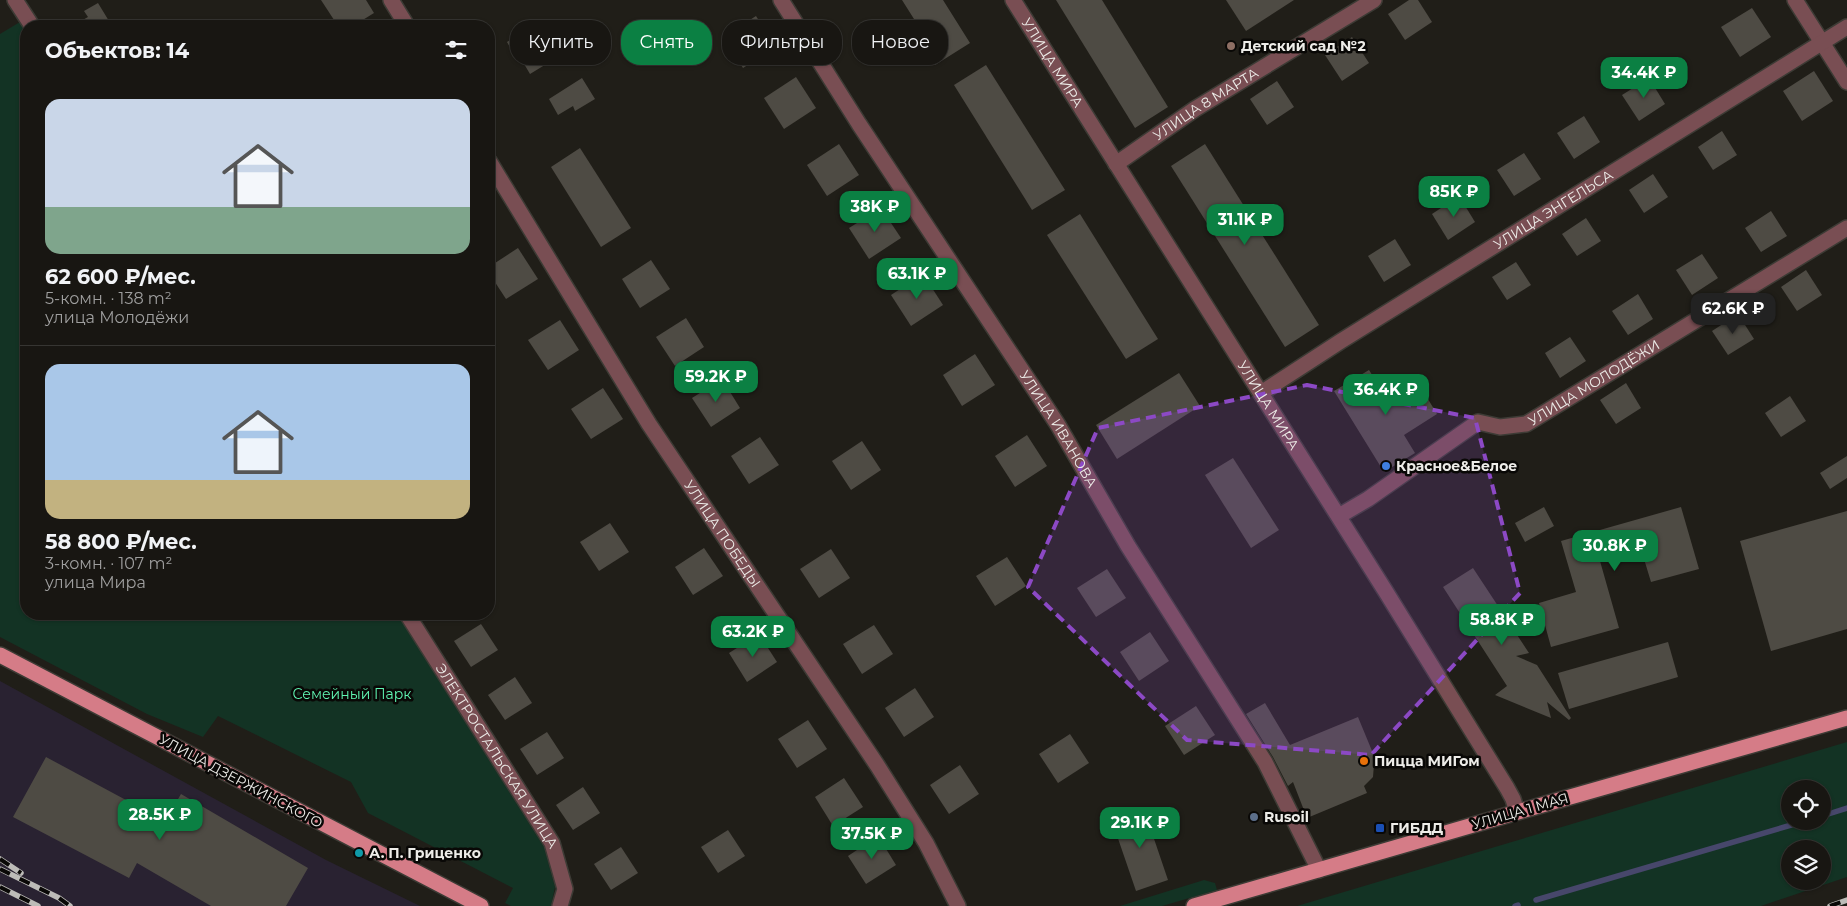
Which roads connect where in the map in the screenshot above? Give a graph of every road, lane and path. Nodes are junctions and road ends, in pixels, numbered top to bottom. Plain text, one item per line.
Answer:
1 (15, 0) edge
2 (391, 0) edge
3 (780, 0) edge
4 (1013, 0) edge
5 (1374, 0) edge
6 (1795, 0) edge
7 (28, 20) edge
8 (403, 20) edge
9 (1847, 27) edge
10 (1822, 43) junction
11 (1847, 82) edge
12 (1116, 164) junction
13 (495, 171) edge
14 (1847, 228) edge
15 (1261, 393) junction
16 (1339, 516) junction
17 (411, 620) edge
18 (0, 655) edge
19 (1847, 718) edge
20 (1517, 812) junction
21 (1319, 870) junction
22 (481, 906) edge
23 (560, 906) edge
24 (958, 906) edge
25 (1194, 906) edge

1 - 7 street
2 - 8 street
3 - 21 street, УЛИЦА ИВАНОВА
4 - 12 street, УЛИЦА МИРА
5 - 12 street, УЛИЦА 8 МАРТА
6 - 10 street
9 - 10 street, УЛИЦА ЭНГЕЛЬСА
10 - 11 street
10 - 15 street, УЛИЦА ЭНГЕЛЬСА
12 - 15 street, УЛИЦА МИРА
13 - 24 street, УЛИЦА ПОБЕДЫ
14 - 16 street, УЛИЦА МОЛОДЁЖИ
15 - 16 street, УЛИЦА МИРА
16 - 20 street, УЛИЦА МИРА
17 - 23 street, ЭЛЕКТРОСТАЛЬСКАЯ УЛИЦА
18 - 22 main road, УЛИЦА ДЗЕРЖИНСКОГО
19 - 20 main road, УЛИЦА 1 МАЯ
20 - 21 main road, УЛИЦА 1 МАЯ
21 - 25 main road, УЛИЦА 1 МАЯ

